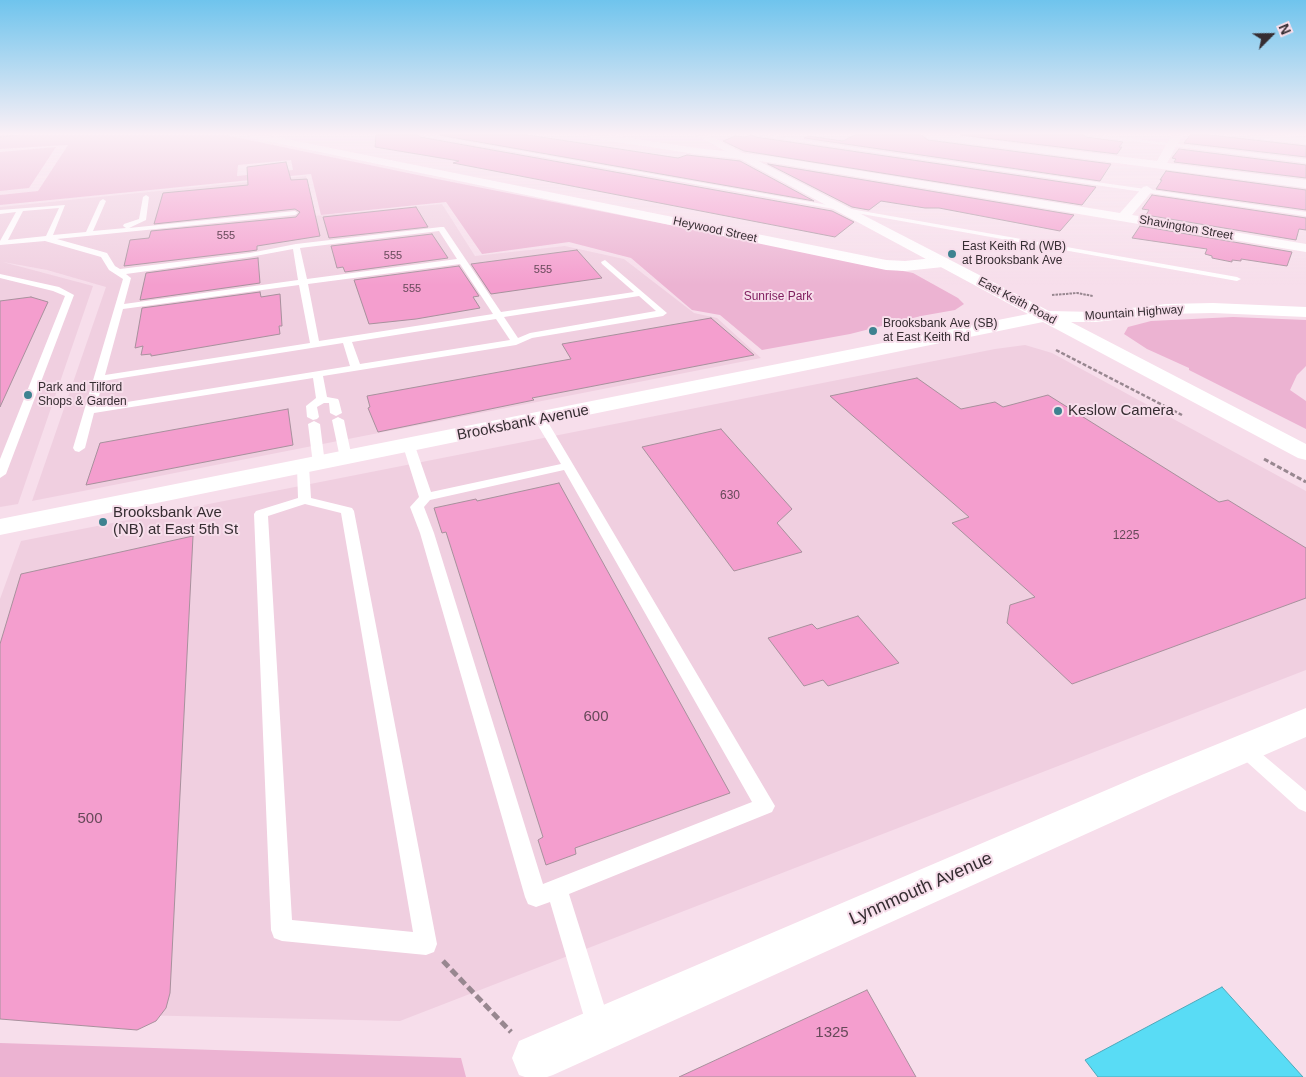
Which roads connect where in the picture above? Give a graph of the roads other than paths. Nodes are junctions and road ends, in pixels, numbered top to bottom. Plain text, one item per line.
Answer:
1 (498, 185) edge
2 (705, 185) edge
3 (796, 185) edge
4 (924, 185) edge
5 (1114, 185) edge
6 (1147, 190) junction
7 (146, 197) dead end
8 (103, 201) dead end
9 (21, 209) junction
10 (844, 210) junction
11 (0, 212) edge
12 (295, 213) dead end
13 (1306, 214) edge
14 (1124, 217) junction
15 (9, 232) junction
16 (118, 232) junction
17 (0, 233) edge
18 (88, 235) junction
19 (48, 239) junction
20 (2, 243) edge
21 (296, 246) junction
22 (1306, 248) edge
23 (462, 261) junction
24 (605, 262) dead end
25 (943, 262) junction
26 (119, 272) junction
27 (0, 276) edge
28 (1237, 279) dead end
29 (303, 282) junction
30 (641, 293) junction
31 (1306, 298) edge
32 (118, 307) junction
33 (1306, 312) edge
34 (500, 316) junction
35 (1046, 316) junction
36 (347, 340) junction
37 (516, 342) junction
38 (315, 345) junction
39 (356, 368) junction
40 (317, 374) junction
41 (98, 379) junction
42 (322, 399) junction
43 (89, 411) junction
44 (337, 416) joint
45 (540, 419) junction
46 (410, 446) junction
47 (79, 448) dead end
48 (1306, 453) edge
49 (346, 458) junction
50 (311, 465) junction
51 (568, 466) junction
52 (0, 474) edge
53 (426, 497) junction
54 (305, 500) junction
55 (0, 527) edge
56 (1306, 722) edge
57 (1244, 749) junction
58 (1306, 803) edge
59 (557, 889) junction
60 (600, 1030) junction
61 (536, 1058) road end

1 - 25 street, Heywood Street
2 - 10 lane
3 - 10 main road, East Keith Road
4 - 14 street, Shavington Street
5 - 6 lane
6 - 13 lane
6 - 14 street
7 - 16 lane
8 - 18 lane
9 - 11 lane
9 - 15 lane
9 - 19 lane
10 - 25 main road, East Keith Road
10 - 28 lane
12 - 16 lane
14 - 22 street, Shavington Street
15 - 17 lane
15 - 20 lane
16 - 18 lane
18 - 19 lane
19 - 20 lane
19 - 26 lane
21 - 23 lane
21 - 26 lane
21 - 29 lane
23 - 29 lane
23 - 34 lane
24 - 30 lane
25 - 35 main road, East Keith Road
26 - 32 lane
27 - 52 lane
29 - 32 lane
29 - 38 lane
30 - 34 lane
30 - 37 lane
31 - 35 main road, Mountain Highway
32 - 41 lane
33 - 35 main road, Mountain Highway
34 - 36 lane
34 - 37 lane
35 - 45 main road, Brooksbank Avenue
35 - 48 main road, East Keith Road
36 - 38 lane
36 - 39 lane
37 - 39 lane
38 - 41 lane
39 - 40 lane
40 - 42 lane
40 - 43 lane
41 - 43 lane
42 - 44 lane
42 - 50 lane
43 - 47 lane
44 - 49 lane
45 - 46 main road, Brooksbank Avenue
45 - 51 lane
46 - 49 main road, Brooksbank Avenue
46 - 53 lane
49 - 50 main road, Brooksbank Avenue
50 - 54 lane
50 - 55 main road, Brooksbank Avenue
51 - 53 lane
51 - 59 lane
53 - 59 lane
54 - 54 lane
56 - 57 street, Lynnmouth Avenue
57 - 58 lane
57 - 60 street, Lynnmouth Avenue
59 - 60 lane
60 - 61 street, Lynnmouth Avenue

